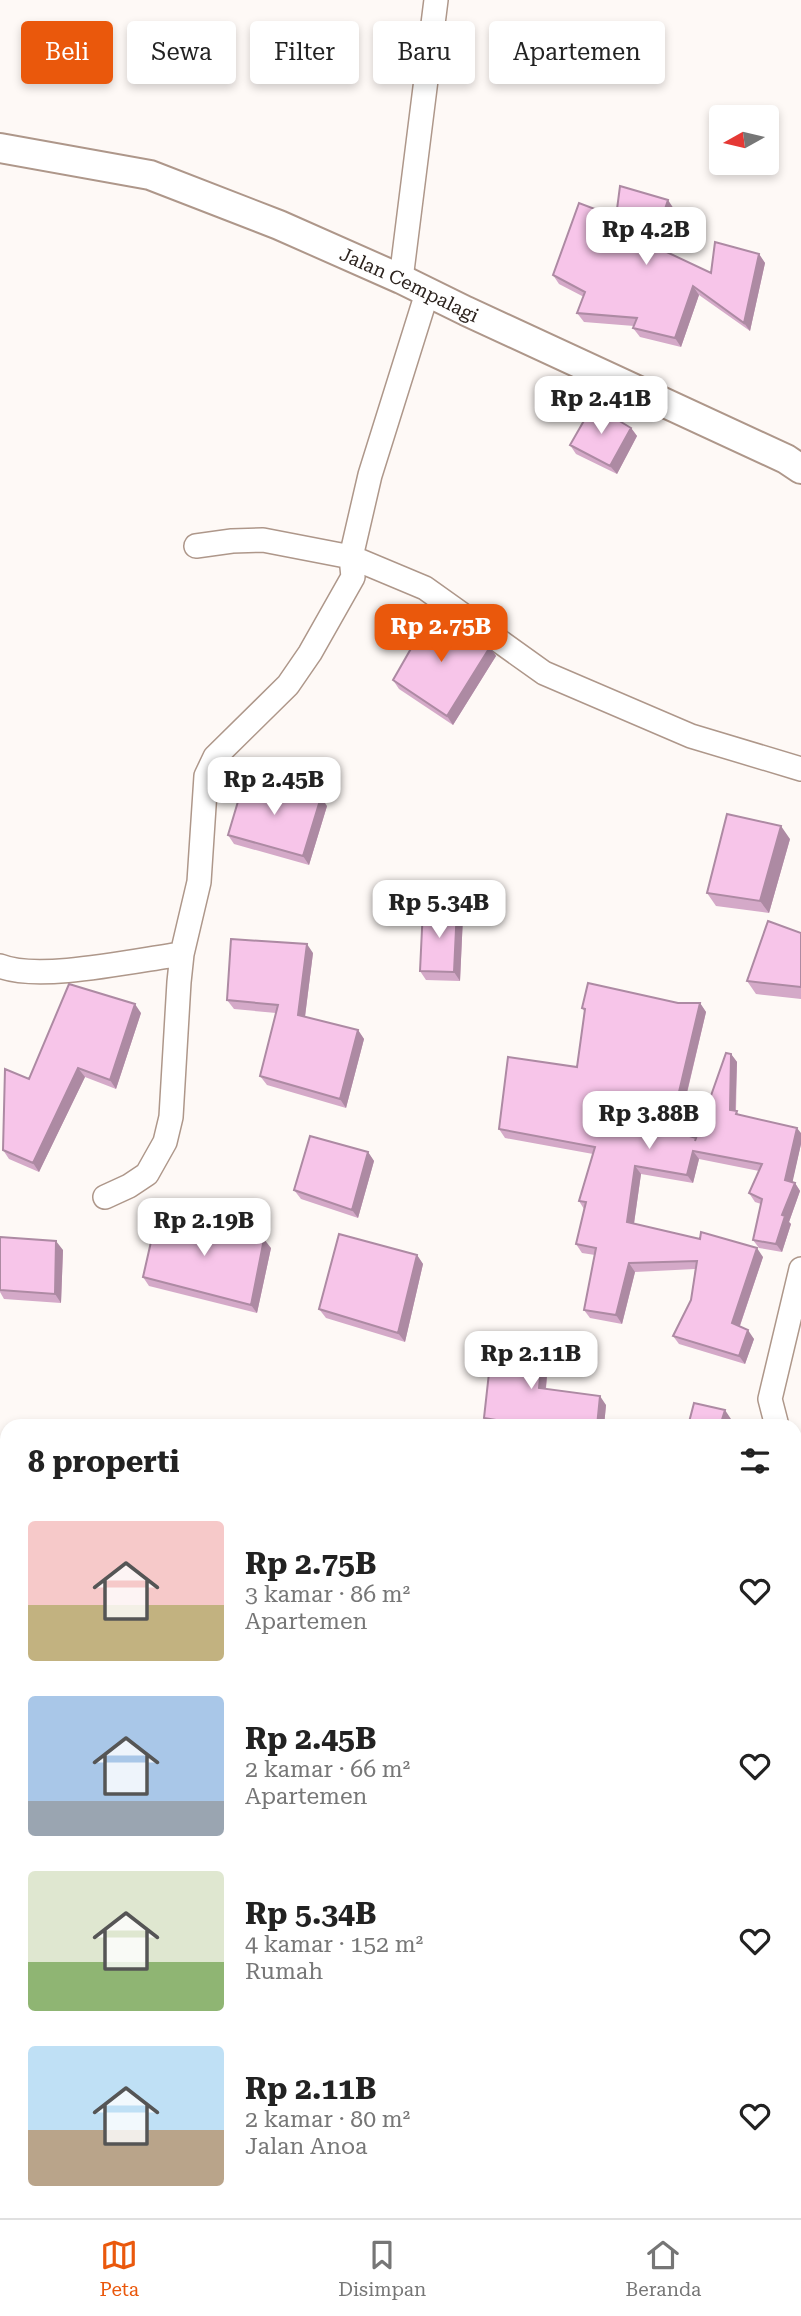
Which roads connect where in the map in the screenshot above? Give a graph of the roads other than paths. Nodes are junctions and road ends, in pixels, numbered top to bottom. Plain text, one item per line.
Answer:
1 (436, 0) edge
2 (0, 148) edge
3 (401, 279) junction
4 (427, 293) junction
5 (801, 469) edge
6 (196, 546) dead end
7 (351, 557) junction
8 (801, 769) edge
9 (182, 954) junction
10 (0, 966) edge
11 (105, 1197) dead end
12 (801, 1269) edge
13 (775, 1419) edge

1 - 3 street
2 - 3 street, Jalan Cempalagi
3 - 4 street, Jalan Cempalagi
4 - 5 street, Jalan Cempalagi
4 - 7 street
6 - 7 street
7 - 8 street
7 - 9 street
9 - 10 street
9 - 11 street
12 - 13 street

